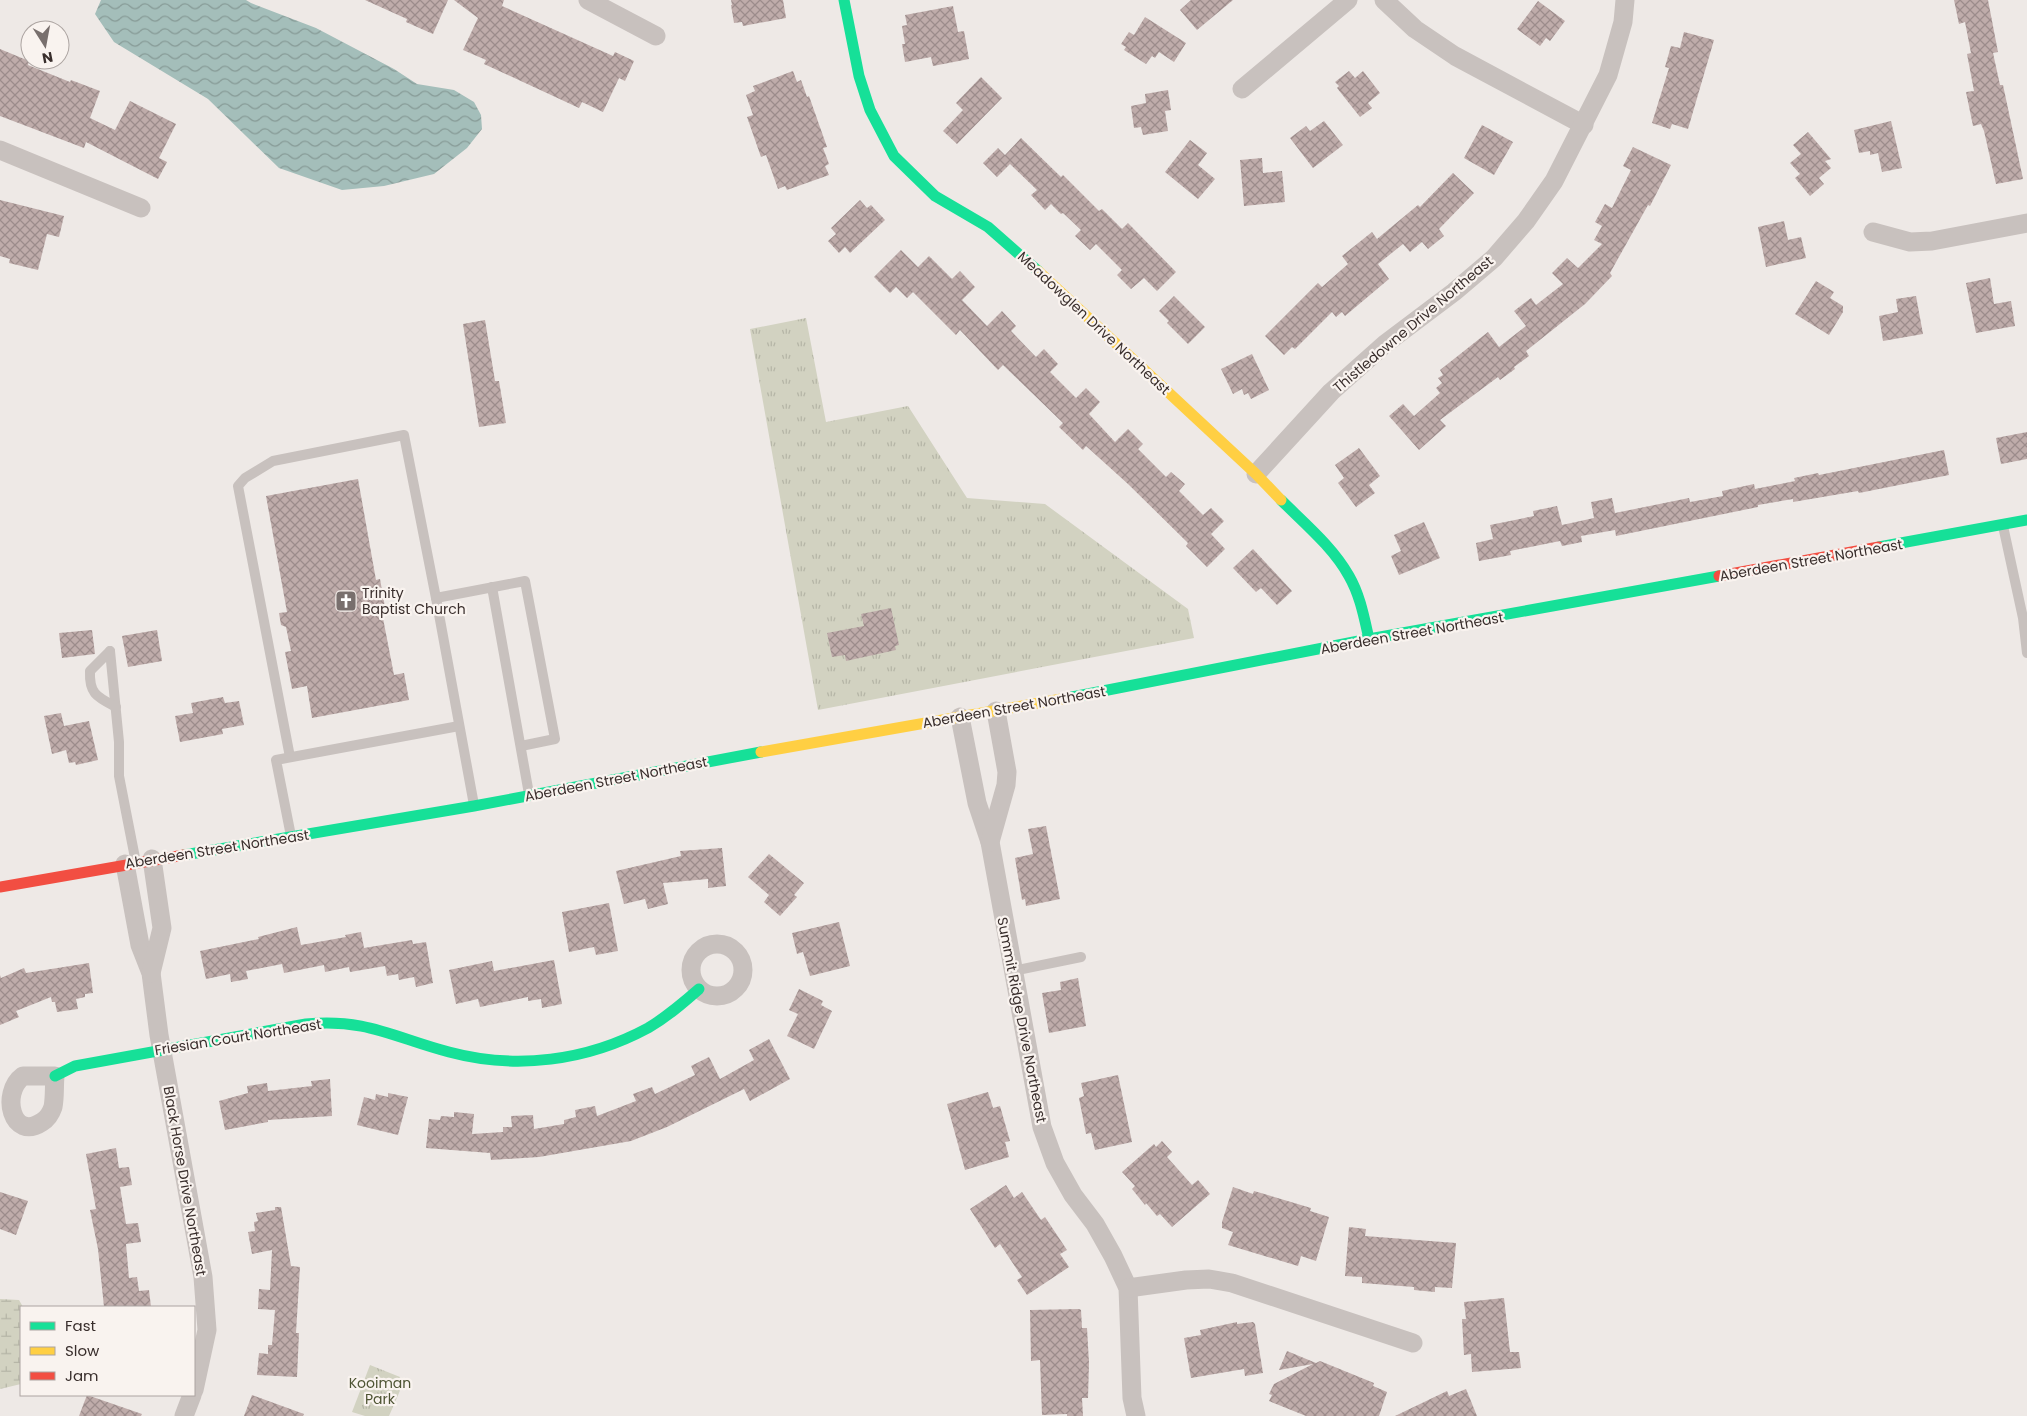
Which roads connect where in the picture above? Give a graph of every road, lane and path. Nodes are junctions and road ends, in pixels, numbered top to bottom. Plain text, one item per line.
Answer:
1 (588, 0) edge
2 (844, 0) edge
3 (1348, 0) edge
4 (1384, 0) edge
5 (1625, 0) edge
6 (656, 36) dead end
7 (1242, 88) dead end
8 (1584, 125) junction
9 (0, 150) edge
10 (141, 208) dead end
11 (2027, 223) edge
12 (1873, 232) dead end
13 (1256, 474) junction
14 (2027, 520) edge
15 (2003, 525) junction
16 (492, 588) junction
17 (436, 598) junction
18 (1369, 640) junction
19 (2027, 653) edge
20 (116, 707) junction
21 (996, 711) junction
22 (960, 717) junction
23 (459, 726) junction
24 (521, 746) junction
25 (290, 757) junction
26 (530, 795) junction
27 (474, 806) junction
28 (291, 837) junction
29 (990, 842) junction
30 (138, 862) junction
31 (0, 887) edge
32 (1081, 957) dead end
33 (1013, 971) junction
34 (151, 973) junction
35 (699, 989) dead end
36 (162, 1050) junction
37 (55, 1076) dead end
38 (1128, 1288) junction
39 (1413, 1343) dead end
40 (195, 1385) edge
41 (192, 1396) edge
42 (184, 1416) edge
43 (1136, 1416) edge

1 - 6 street
2 - 13 street, Meadowglen Drive Northeast
3 - 7 street
4 - 8 street
5 - 8 street, Thistledowne Drive Northeast
8 - 13 street, Thistledowne Drive Northeast
9 - 10 street
11 - 12 street
13 - 18 street, Meadowglen Drive Northeast
14 - 15 street, Aberdeen Street Northeast
15 - 18 street, Aberdeen Street Northeast
15 - 19 lane
16 - 17 lane
16 - 24 lane
16 - 24 lane
17 - 23 lane
17 - 25 lane
18 - 21 street, Aberdeen Street Northeast
20 - 20 lane
20 - 30 lane
21 - 22 street, Aberdeen Street Northeast
21 - 29 street, Summit Ridge Drive Northeast
22 - 26 street, Aberdeen Street Northeast
22 - 29 street, Summit Ridge Drive Northeast
23 - 25 lane
23 - 27 lane
24 - 26 lane
25 - 28 lane
26 - 27 street, Aberdeen Street Northeast
27 - 28 street, Aberdeen Street Northeast
28 - 30 street, Aberdeen Street Northeast
29 - 33 street, Summit Ridge Drive Northeast
30 - 31 street, Aberdeen Street Northeast
30 - 34 street, Black Horse Drive Northeast
30 - 34 street, Black Horse Drive Northeast
32 - 33 lane
33 - 38 street, Summit Ridge Drive Northeast
34 - 36 street, Black Horse Drive Northeast
35 - 36 street, Friesian Court Northeast
36 - 37 street, Friesian Court Northeast
36 - 40 street, Black Horse Drive Northeast
38 - 39 street
38 - 43 street, Summit Ridge Drive Northeast
41 - 42 street

